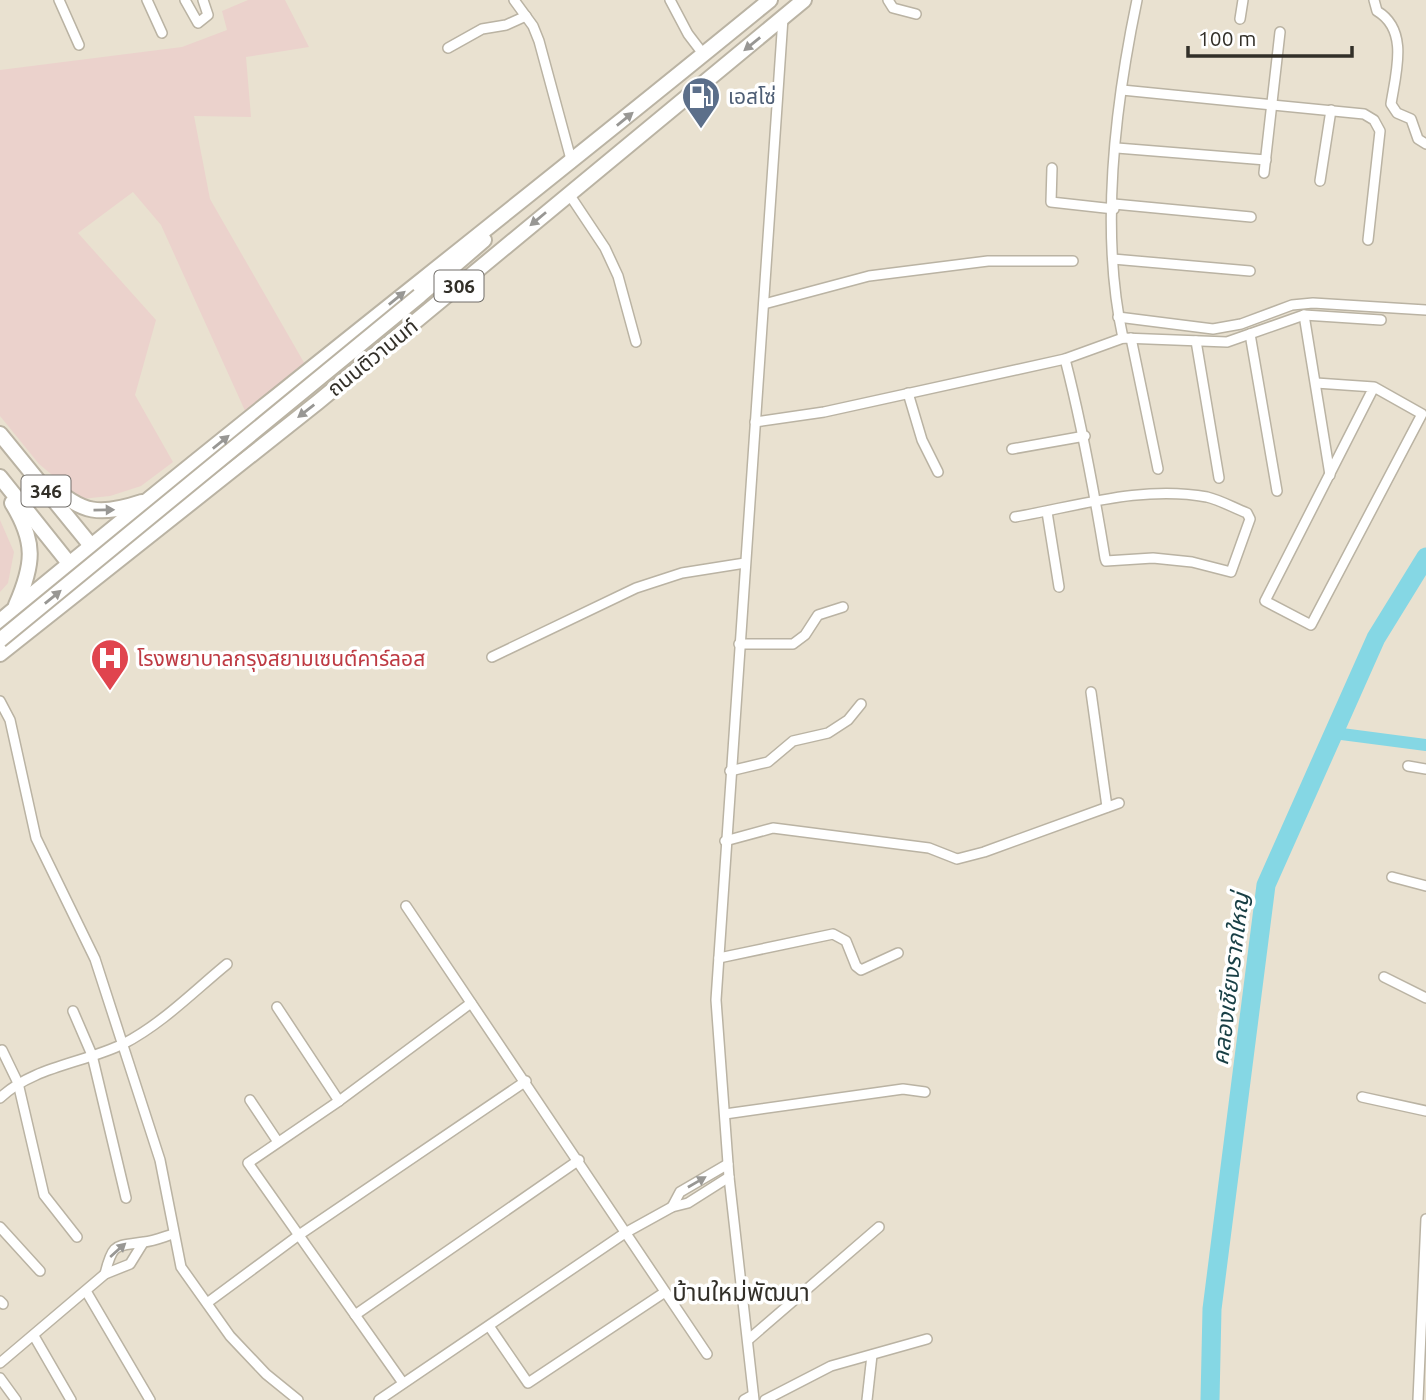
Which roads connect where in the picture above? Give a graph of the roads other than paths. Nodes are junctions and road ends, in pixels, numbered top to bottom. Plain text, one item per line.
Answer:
1 (59, 0) edge
2 (147, 0) edge
3 (185, 0) edge
4 (203, 0) edge
5 (528, 0) edge
6 (670, 0) edge
7 (770, 0) edge
8 (804, 0) edge
9 (888, 0) edge
10 (1137, 0) edge
11 (1243, 0) edge
12 (1374, 0) edge
13 (516, 3) edge
14 (916, 14) dead end
15 (526, 16) junction
16 (783, 18) junction
17 (1240, 19) dead end
18 (1280, 32) dead end
19 (162, 33) dead end
20 (79, 46) dead end
21 (448, 48) dead end
22 (704, 55) junction
23 (1122, 90) junction
24 (1274, 104) junction
25 (1331, 110) junction
26 (1426, 144) edge
27 (1117, 148) junction
28 (1266, 160) junction
29 (572, 163) junction
30 (1052, 168) dead end
31 (1264, 173) dead end
32 (1320, 181) dead end
33 (569, 194) junction
34 (1114, 207) junction
35 (1251, 217) dead end
36 (1368, 240) dead end
37 (1113, 258) junction
38 (1073, 261) dead end
39 (1250, 271) dead end
40 (764, 304) junction
41 (1426, 310) edge
42 (1304, 315) junction
43 (1118, 317) junction
44 (1381, 320) dead end
45 (1250, 334) junction
46 (1127, 338) junction
47 (1196, 341) junction
48 (636, 342) dead end
49 (1065, 359) junction
50 (1316, 383) junction
51 (1374, 387) junction
52 (908, 393) junction
53 (755, 422) junction
54 (0, 434) edge
55 (1085, 436) junction
56 (10, 447) junction
57 (1013, 449) dead end
58 (199, 460) junction
59 (1158, 469) dead end
60 (937, 472) dead end
61 (1330, 475) junction
62 (1219, 478) dead end
63 (0, 479) edge
64 (218, 481) junction
65 (1277, 492) dead end
66 (151, 499) junction
67 (1096, 503) junction
68 (1047, 512) junction
69 (1015, 517) dead end
70 (92, 547) junction
71 (744, 563) junction
72 (70, 564) junction
73 (109, 568) junction
74 (88, 586) junction
75 (1059, 587) dead end
76 (843, 607) dead end
77 (14, 610) junction
78 (0, 621) edge
79 (0, 640) edge
80 (739, 644) junction
81 (0, 654) edge
82 (492, 657) dead end
83 (1091, 692) dead end
84 (0, 701) edge
85 (861, 704) dead end
86 (1408, 766) dead end
87 (1426, 769) edge
88 (730, 771) junction
89 (1119, 803) dead end
90 (1107, 807) junction
91 (725, 841) junction
92 (1392, 877) dead end
93 (1426, 887) edge
94 (406, 906) dead end
95 (898, 953) dead end
96 (719, 958) junction
97 (227, 964) dead end
98 (1384, 976) dead end
99 (1426, 998) edge
100 (471, 1003) junction
101 (277, 1007) dead end
102 (73, 1011) dead end
103 (122, 1044) junction
104 (2, 1049) dead end
105 (92, 1055) junction
106 (526, 1080) junction
107 (18, 1083) junction
108 (925, 1092) dead end
109 (1362, 1097) dead end
110 (0, 1098) edge
111 (250, 1100) dead end
112 (339, 1101) junction
113 (1426, 1111) edge
114 (725, 1114) junction
115 (278, 1142) junction
116 (579, 1160) junction
117 (728, 1164) junction
118 (729, 1177) junction
119 (127, 1198) dead end
120 (672, 1207) junction
121 (1426, 1219) edge
122 (0, 1227) edge
123 (879, 1227) dead end
124 (625, 1233) junction
125 (173, 1234) junction
126 (299, 1235) junction
127 (77, 1237) dead end
128 (143, 1243) junction
129 (1425, 1250) edge
130 (40, 1271) dead end
131 (104, 1274) junction
132 (86, 1290) junction
133 (665, 1292) junction
134 (207, 1303) junction
135 (1423, 1314) edge
136 (355, 1315) junction
137 (489, 1326) junction
138 (34, 1336) junction
139 (927, 1339) dead end
140 (748, 1340) junction
141 (707, 1354) dead end
142 (872, 1355) junction
143 (0, 1363) edge
144 (0, 1378) edge
145 (403, 1383) junction
146 (753, 1397) edge
147 (16, 1400) edge
148 (71, 1400) edge
149 (150, 1400) edge
150 (298, 1400) edge
151 (379, 1400) edge
152 (744, 1400) edge
153 (765, 1400) edge
154 (867, 1400) edge
155 (1418, 1400) edge

1 - 20 street
2 - 19 street
3 - 4 street
5 - 13 street
6 - 22 street
7 - 22 main road, ถนนติวานนท์ / 306
8 - 16 main road, ถนนติวานนท์ / 306
9 - 14 street
10 - 23 street
11 - 17 street
12 - 26 street
13 - 15 street
15 - 21 street
15 - 29 street
16 -> 33 main road, ถนนติวานนท์ / 306
16 - 40 street
18 - 24 street
29 -> 22 main road, ถนนติวานนท์ / 306
23 - 24 street
23 - 27 street
24 - 25 street
24 - 28 street
25 - 32 street
25 - 36 street
27 - 28 street
27 - 34 street
28 - 31 street
58 -> 29 main road, ถนนติวานนท์ / 306
79 -> 29 main road, 306, bridge
30 - 34 street
33 - 48 street
33 -> 64 main road, ถนนติวานนท์ / 306
34 - 35 street
34 - 37 street
37 - 39 street
37 - 43 street
38 - 40 street
40 - 53 street
41 - 43 street
42 - 44 street
42 - 45 street
42 - 50 street
43 - 46 street
45 - 47 street
45 - 65 street
46 - 47 street
46 - 49 street
46 - 59 street
47 - 62 street
49 - 52 street
49 - 55 street
50 - 51 street
50 - 61 street
51 - 61 street
51 - 61 street
52 - 53 street
52 - 60 street
53 - 71 street
54 - 56 main road, 346
55 - 57 street
55 - 67 street
56 -> 66 main road, 306
56 - 70 main road, 346
58 - 64 main road
58 - 66 main road, ถนนติวานนท์ / 306
63 - 72 main road, 346
63 - 77 main road
64 - 73 main road, ถนนติวานนท์ / 306
66 - 70 main road, ถนนติวานนท์ / 306
67 - 67 street
67 - 68 street
68 - 69 street
68 - 75 street
70 - 72 main road, ถนนติวานนท์
70 - 73 main road
71 - 80 street
71 - 82 street
72 - 74 main road
72 - 77 main road, ถนนติวานนท์
73 - 74 main road, ถนนติวานนท์
74 - 81 main road, ถนนติวานนท์
76 - 80 street
77 - 78 main road, ถนนติวานนท์
80 - 88 street
83 - 90 street
84 - 103 street
85 - 88 street
86 - 87 street
88 - 91 street
89 - 90 street
90 - 91 street
91 - 96 street
92 - 93 street
94 - 100 street
95 - 96 street
96 - 114 street
97 - 103 street
98 - 99 street
100 - 106 street
100 - 112 street
101 - 112 street
102 - 105 street
103 - 105 street
103 - 125 street
104 - 107 street
105 - 107 street
105 - 119 street
106 - 116 street
106 - 126 street
107 - 110 street
107 - 127 street
108 - 114 street
109 - 113 street
111 - 115 street
112 - 115 street
114 - 117 street
115 - 126 street
116 - 124 street
116 - 136 street
117 - 118 street
120 -> 117 street
118 - 120 street
118 - 140 street
120 - 124 street
121 - 129 street
122 - 130 street
123 - 140 street
124 - 133 street
124 - 137 street
125 - 128 street
125 - 134 street
126 - 134 street
126 - 136 street
128 - 131 street
131 -> 128 street
129 - 135 street
131 - 132 street
132 - 138 street
132 - 149 street
133 - 137 street
133 - 141 street
134 - 150 street
135 - 155 street
136 - 145 street
137 - 145 street
138 - 143 street
138 - 148 street
139 - 142 street
140 - 146 street
142 - 153 street
142 - 154 street
144 - 147 street
145 - 151 street
146 - 152 street

